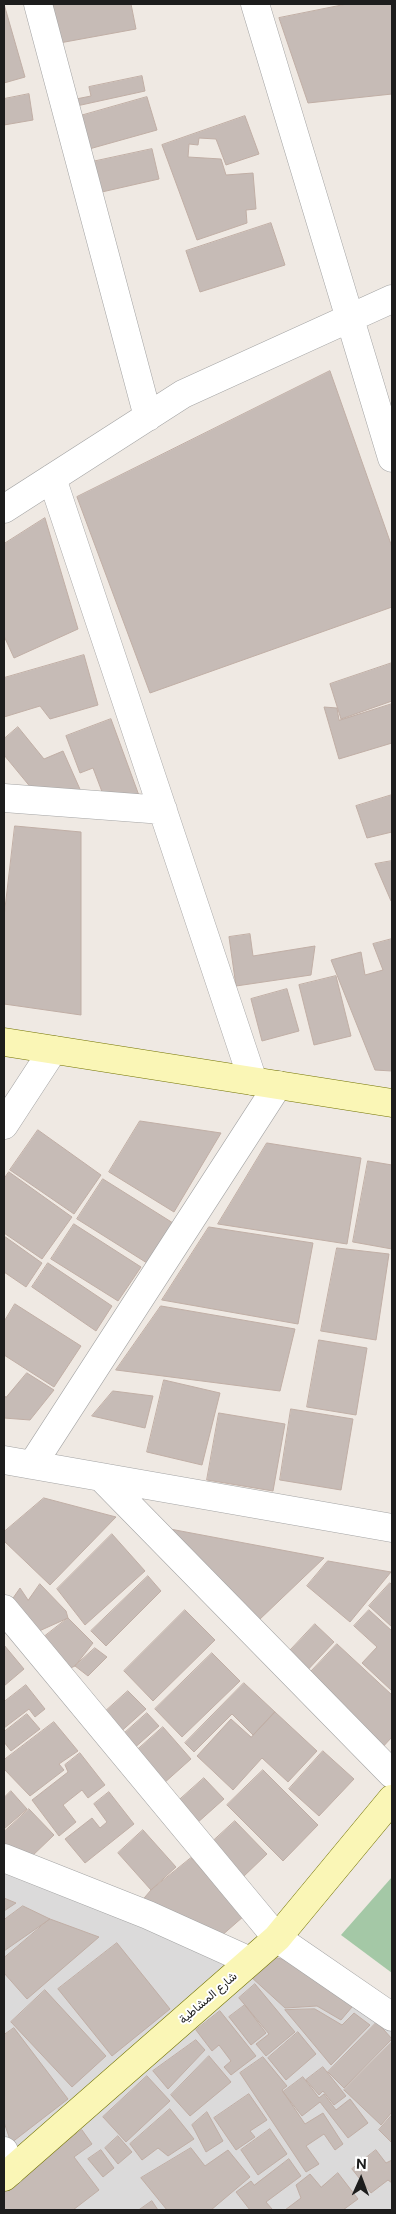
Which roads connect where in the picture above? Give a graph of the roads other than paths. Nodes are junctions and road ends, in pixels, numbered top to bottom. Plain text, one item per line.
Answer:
1 (38, 4) edge
2 (255, 4) edge
3 (392, 300) edge
4 (349, 319) junction
5 (148, 417) junction
6 (392, 458) edge
7 (52, 478) junction
8 (4, 509) edge
9 (4, 798) edge
10 (163, 810) junction
11 (4, 1042) edge
12 (53, 1050) junction
13 (265, 1083) junction
14 (392, 1102) edge
15 (4, 1125) edge
16 (4, 1460) edge
17 (32, 1465) junction
18 (101, 1477) junction
19 (392, 1528) edge
20 (4, 1609) edge
21 (392, 1774) edge
22 (392, 1799) edge
23 (4, 1858) edge
24 (277, 1938) junction
25 (250, 1962) junction
26 (392, 2017) edge
27 (6, 2166) edge

1 - 5 street
2 - 4 street
3 - 4 street
4 - 5 street
4 - 6 street
5 - 7 street
7 - 8 street
7 - 10 street
9 - 10 street
10 - 13 street
11 - 12 main road
12 - 13 main road
12 - 15 street
13 - 14 main road
13 - 17 street
16 - 17 street
17 - 18 street
18 - 19 street
18 - 21 street
20 - 24 street
22 - 24 main road, شارع المشاطية
23 - 25 street
24 - 25 main road, شارع المشاطية
24 - 26 street
25 - 27 main road, شارع المشاطية

